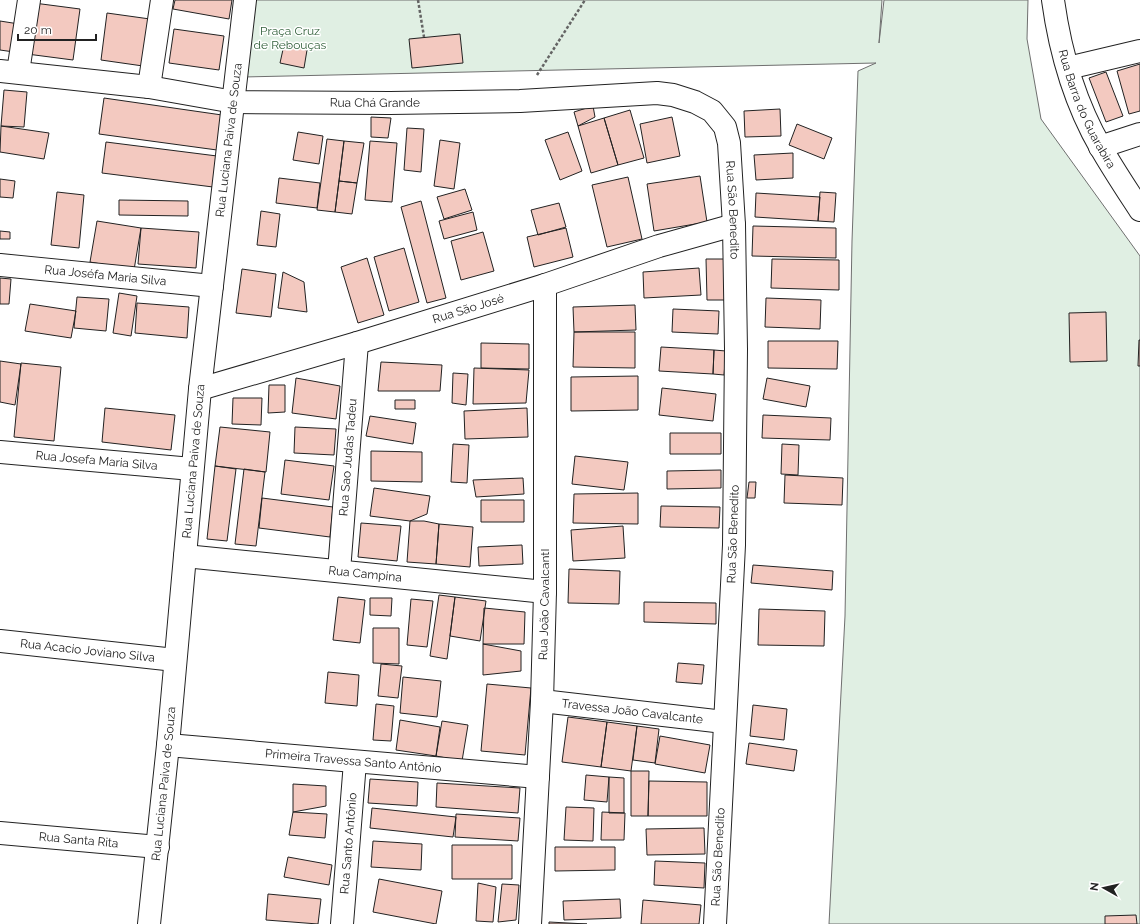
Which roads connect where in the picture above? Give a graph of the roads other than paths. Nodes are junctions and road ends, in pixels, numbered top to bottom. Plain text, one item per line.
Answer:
1 (30, 0) edge
2 (162, 0) edge
3 (245, 0) edge
4 (1053, 0) edge
5 (1140, 51) edge
6 (1068, 68) junction
7 (9, 72) edge
8 (148, 87) junction
9 (234, 102) junction
10 (1140, 134) edge
11 (729, 143) joint
12 (1100, 147) junction
13 (1140, 210) edge
14 (734, 225) junction
15 (0, 265) edge
16 (545, 285) junction
17 (212, 286) junction
18 (357, 343) junction
19 (200, 389) junction
20 (0, 452) edge
21 (192, 469) junction
22 (185, 556) junction
23 (339, 571) junction
24 (545, 592) junction
25 (0, 641) edge
26 (175, 660) junction
27 (542, 701) junction
28 (724, 722) junction
29 (168, 746) junction
30 (355, 762) junction
31 (538, 777) junction
32 (0, 833) edge
33 (158, 848) junction
34 (148, 924) edge
35 (342, 924) edge
36 (530, 924) edge
37 (714, 924) edge

1 - 7 street
2 - 8 street
3 - 9 street, Rua Luciana Paiva de Souza
4 - 6 street, Rua Barra do Guarabira
5 - 6 street
6 - 12 street, Rua Barra do Guarabira
7 - 8 street, Rua Chá Grande
8 - 9 street, Rua Chá Grande
9 - 11 street, Rua Chá Grande
9 - 17 street, Rua Luciana Paiva de Souza
10 - 12 street
11 - 14 street, Rua São Benedito
12 - 13 street, Rua Barra do Guarabira
14 - 16 street, Rua São José
14 - 28 street, Rua São Benedito
15 - 17 street, Rua Joséfa Maria Silva
16 - 18 street, Rua São José
16 - 24 street, Rua João CavalcantI
17 - 19 street, Rua Luciana Paiva de Souza
18 - 19 street, Rua São José
18 - 23 street, Rua Sao Judas Tadeu
19 - 21 street, Rua Luciana Paiva de Souza
20 - 21 street, Rua Josefa Maria Silva
21 - 22 street, Rua Luciana Paiva de Souza
22 - 23 street, Rua Campina
22 - 26 street, Rua Luciana Paiva de Souza
23 - 24 street, Rua Campina
24 - 27 street, Rua João CavalcantI
25 - 26 street, Rua Acacio Joviano Silva
26 - 29 street, Rua Luciana Paiva de Souza
27 - 28 street, Travessa João Cavalcante
27 - 31 street, Rua João CavalcantI
28 - 37 street, Rua São Benedito
29 - 30 street, Primeira Travessa Santo Antônio
29 - 33 street, Rua Luciana Paiva de Souza
30 - 31 street, Primeira Travessa Santo Antônio
30 - 35 street, Rua Santo Antônio
31 - 36 street, Rua João CavalcantI
32 - 33 street, Rua Santa Rita
33 - 34 street, Rua Luciana Paiva de Souza

